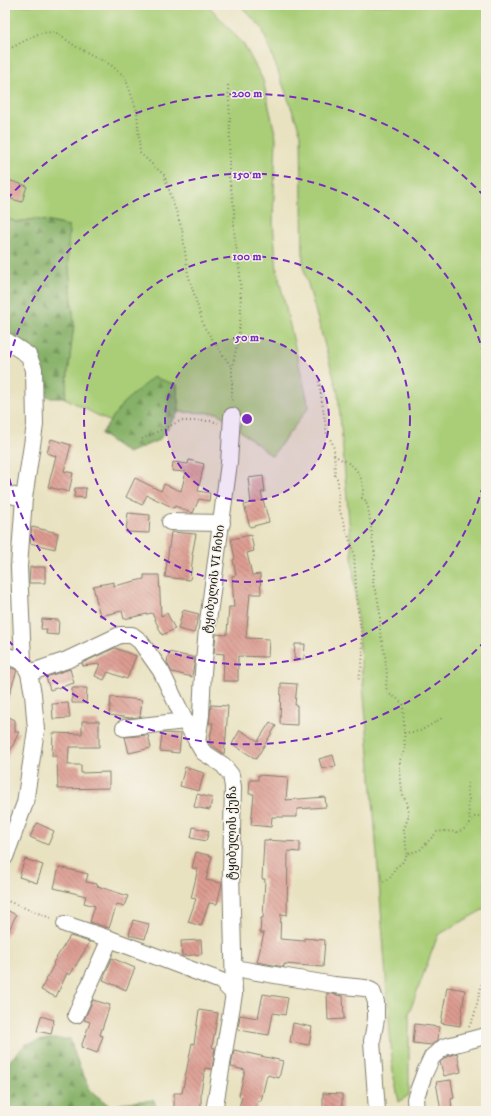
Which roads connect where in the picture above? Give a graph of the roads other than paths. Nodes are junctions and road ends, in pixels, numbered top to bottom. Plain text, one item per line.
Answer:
1 (5, 340) edge
2 (231, 422) road end
3 (5, 494) edge
4 (24, 498) junction
5 (170, 522) dead end
6 (222, 523) junction
7 (5, 655) edge
8 (26, 668) junction
9 (185, 721) junction
10 (124, 728) dead end
11 (197, 742) junction
12 (5, 857) edge
13 (65, 924) road end
14 (110, 939) junction
15 (234, 968) junction
16 (234, 994) junction
17 (76, 1015) dead end
18 (485, 1036) dead end
19 (214, 1111) edge
20 (377, 1111) edge
21 (416, 1111) edge

1 - 4 street
2 - 6 street, ტყიბულის VI ჩიხი
3 - 4 street
4 - 8 street
5 - 6 street
6 - 11 street, ტყიბულის VI ჩიხი
7 - 8 street
8 - 9 street, ტყიბულის ქუჩა
8 - 12 street
9 - 10 street
9 - 11 street, ტყიბულის ქუჩა
11 - 15 street, ტყიბულის ქუჩა
13 - 14 street
14 - 16 street
14 - 17 street
15 - 16 street, ტყიბულის ქუჩა
15 - 20 street
16 - 19 street, ტყიბულის ქუჩა
18 - 21 street

